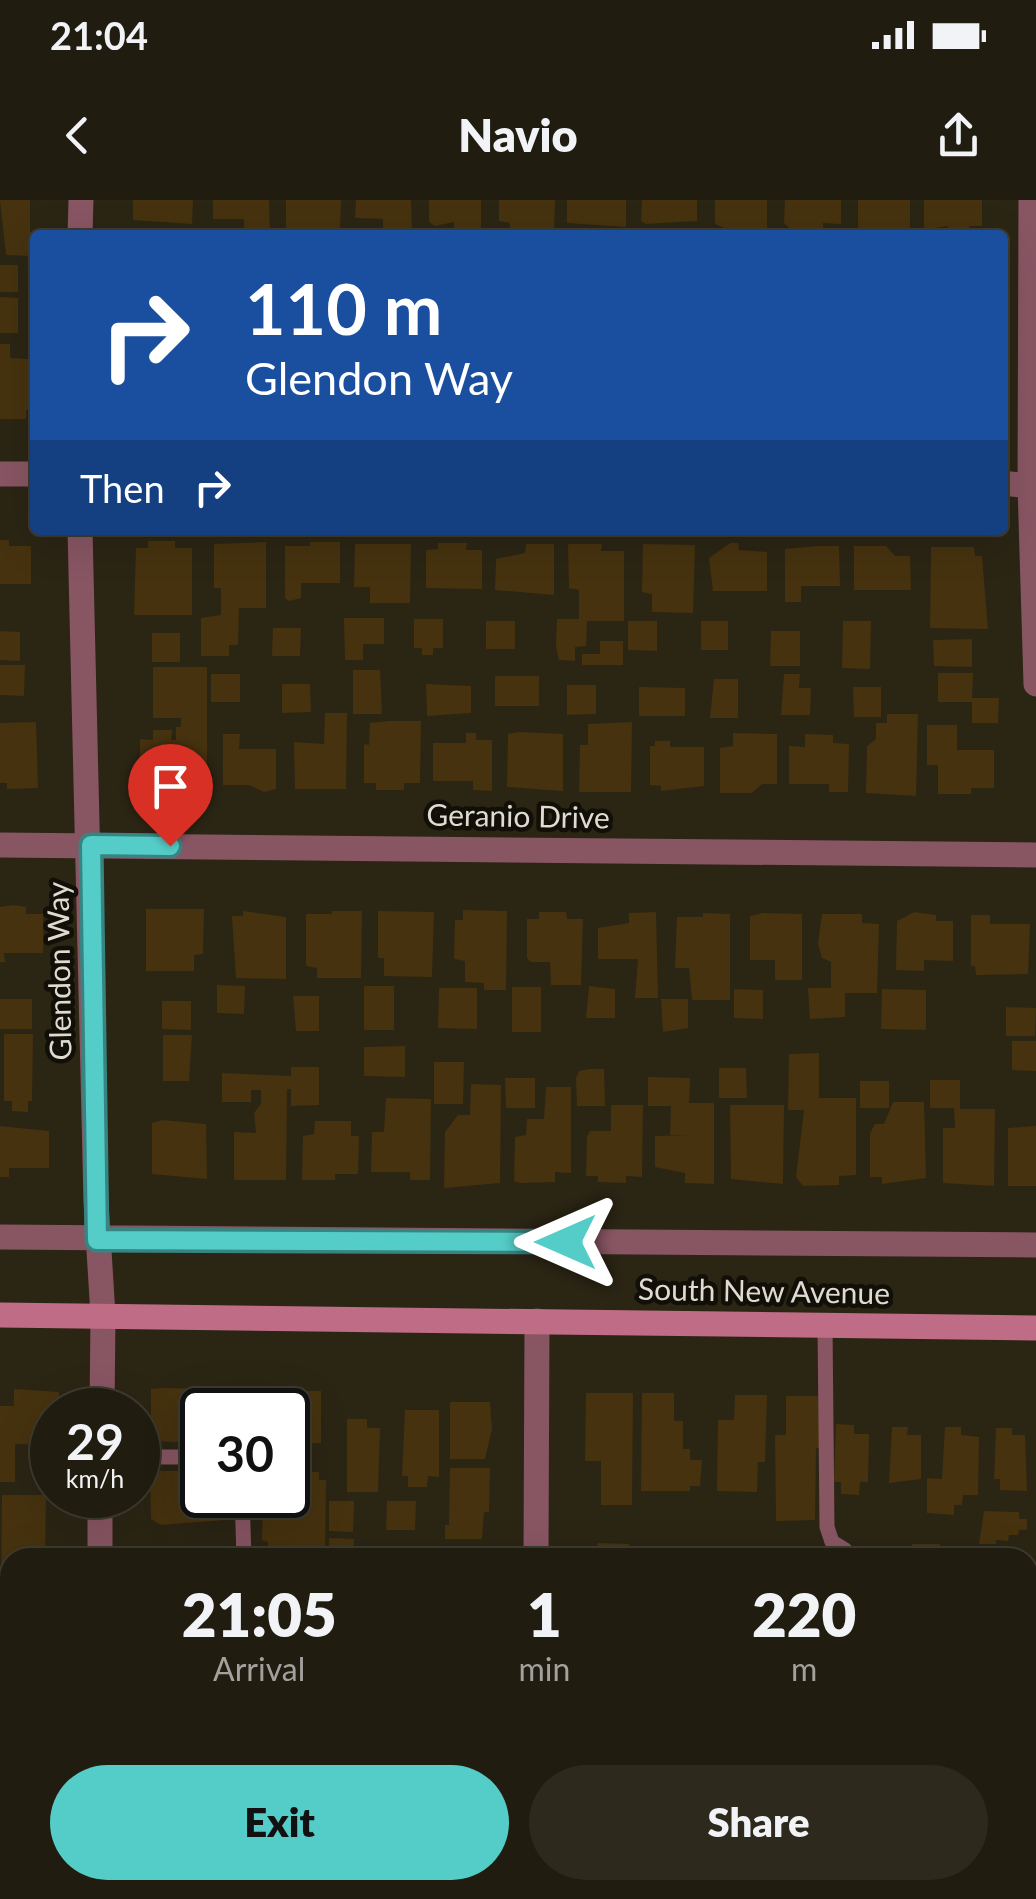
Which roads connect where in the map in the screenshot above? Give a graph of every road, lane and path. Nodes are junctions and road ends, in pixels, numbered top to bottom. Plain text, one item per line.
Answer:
1 (81, 200) edge
2 (1031, 200) edge
3 (80, 230) edge
4 (0, 474) edge
5 (30, 474) edge
6 (1008, 484) edge
7 (1030, 486) junction
8 (80, 535) edge
9 (1036, 684) edge
10 (0, 845) edge
11 (91, 845) junction
12 (1036, 855) edge
13 (0, 1237) edge
14 (97, 1240) junction
15 (1036, 1244) edge
16 (0, 1315) edge
17 (103, 1315) junction
18 (537, 1321) junction
19 (825, 1326) junction
20 (1036, 1328) edge
21 (102, 1388) edge
22 (100, 1518) edge
23 (243, 1518) edge
24 (100, 1548) edge
25 (244, 1548) edge
26 (536, 1548) edge
27 (842, 1548) edge

1 - 3 street
2 - 7 street
4 - 5 street
6 - 7 street
7 - 9 street
8 - 11 street, Glendon Way
10 - 11 street, Geranio Drive
11 - 12 street, Geranio Drive
11 - 14 street, Glendon Way
13 - 14 street
14 - 15 street
14 - 17 street, Glendon Way
16 - 17 main road
17 - 18 main road, South New Avenue
17 - 21 street, Glendon Way
18 - 19 main road, South New Avenue
18 - 26 street
19 - 20 main road, South New Avenue
19 - 27 lane
22 - 24 street
23 - 25 lane

